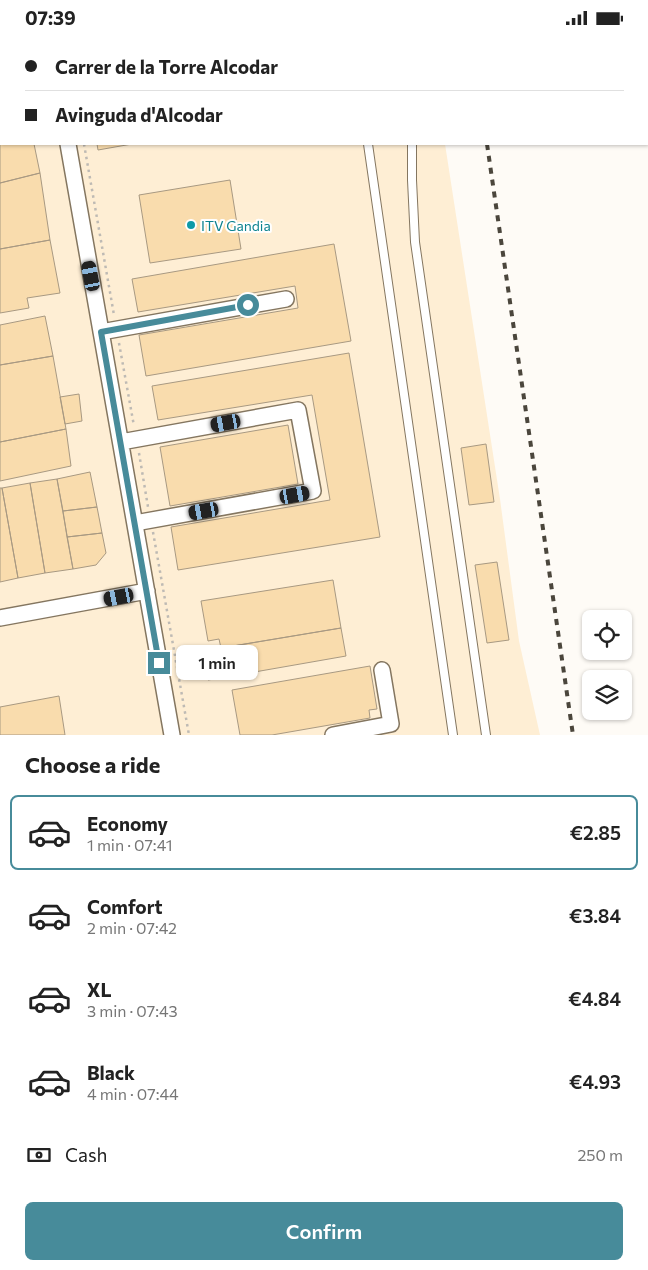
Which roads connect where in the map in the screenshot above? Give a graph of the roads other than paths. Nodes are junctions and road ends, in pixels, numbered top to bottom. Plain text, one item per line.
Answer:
1 (68, 145) edge
2 (368, 145) edge
3 (412, 145) edge
4 (286, 299) dead end
5 (101, 332) junction
6 (121, 442) junction
7 (135, 523) junction
8 (146, 591) junction
9 (0, 618) edge
10 (382, 669) dead end
11 (172, 735) edge
12 (333, 735) edge
13 (453, 735) edge
14 (486, 735) edge

1 - 5 street
2 - 13 lane
3 - 14 lane
4 - 5 street
5 - 6 street
6 - 7 street
6 - 7 street
7 - 8 street
8 - 9 street
8 - 11 street
10 - 12 street

